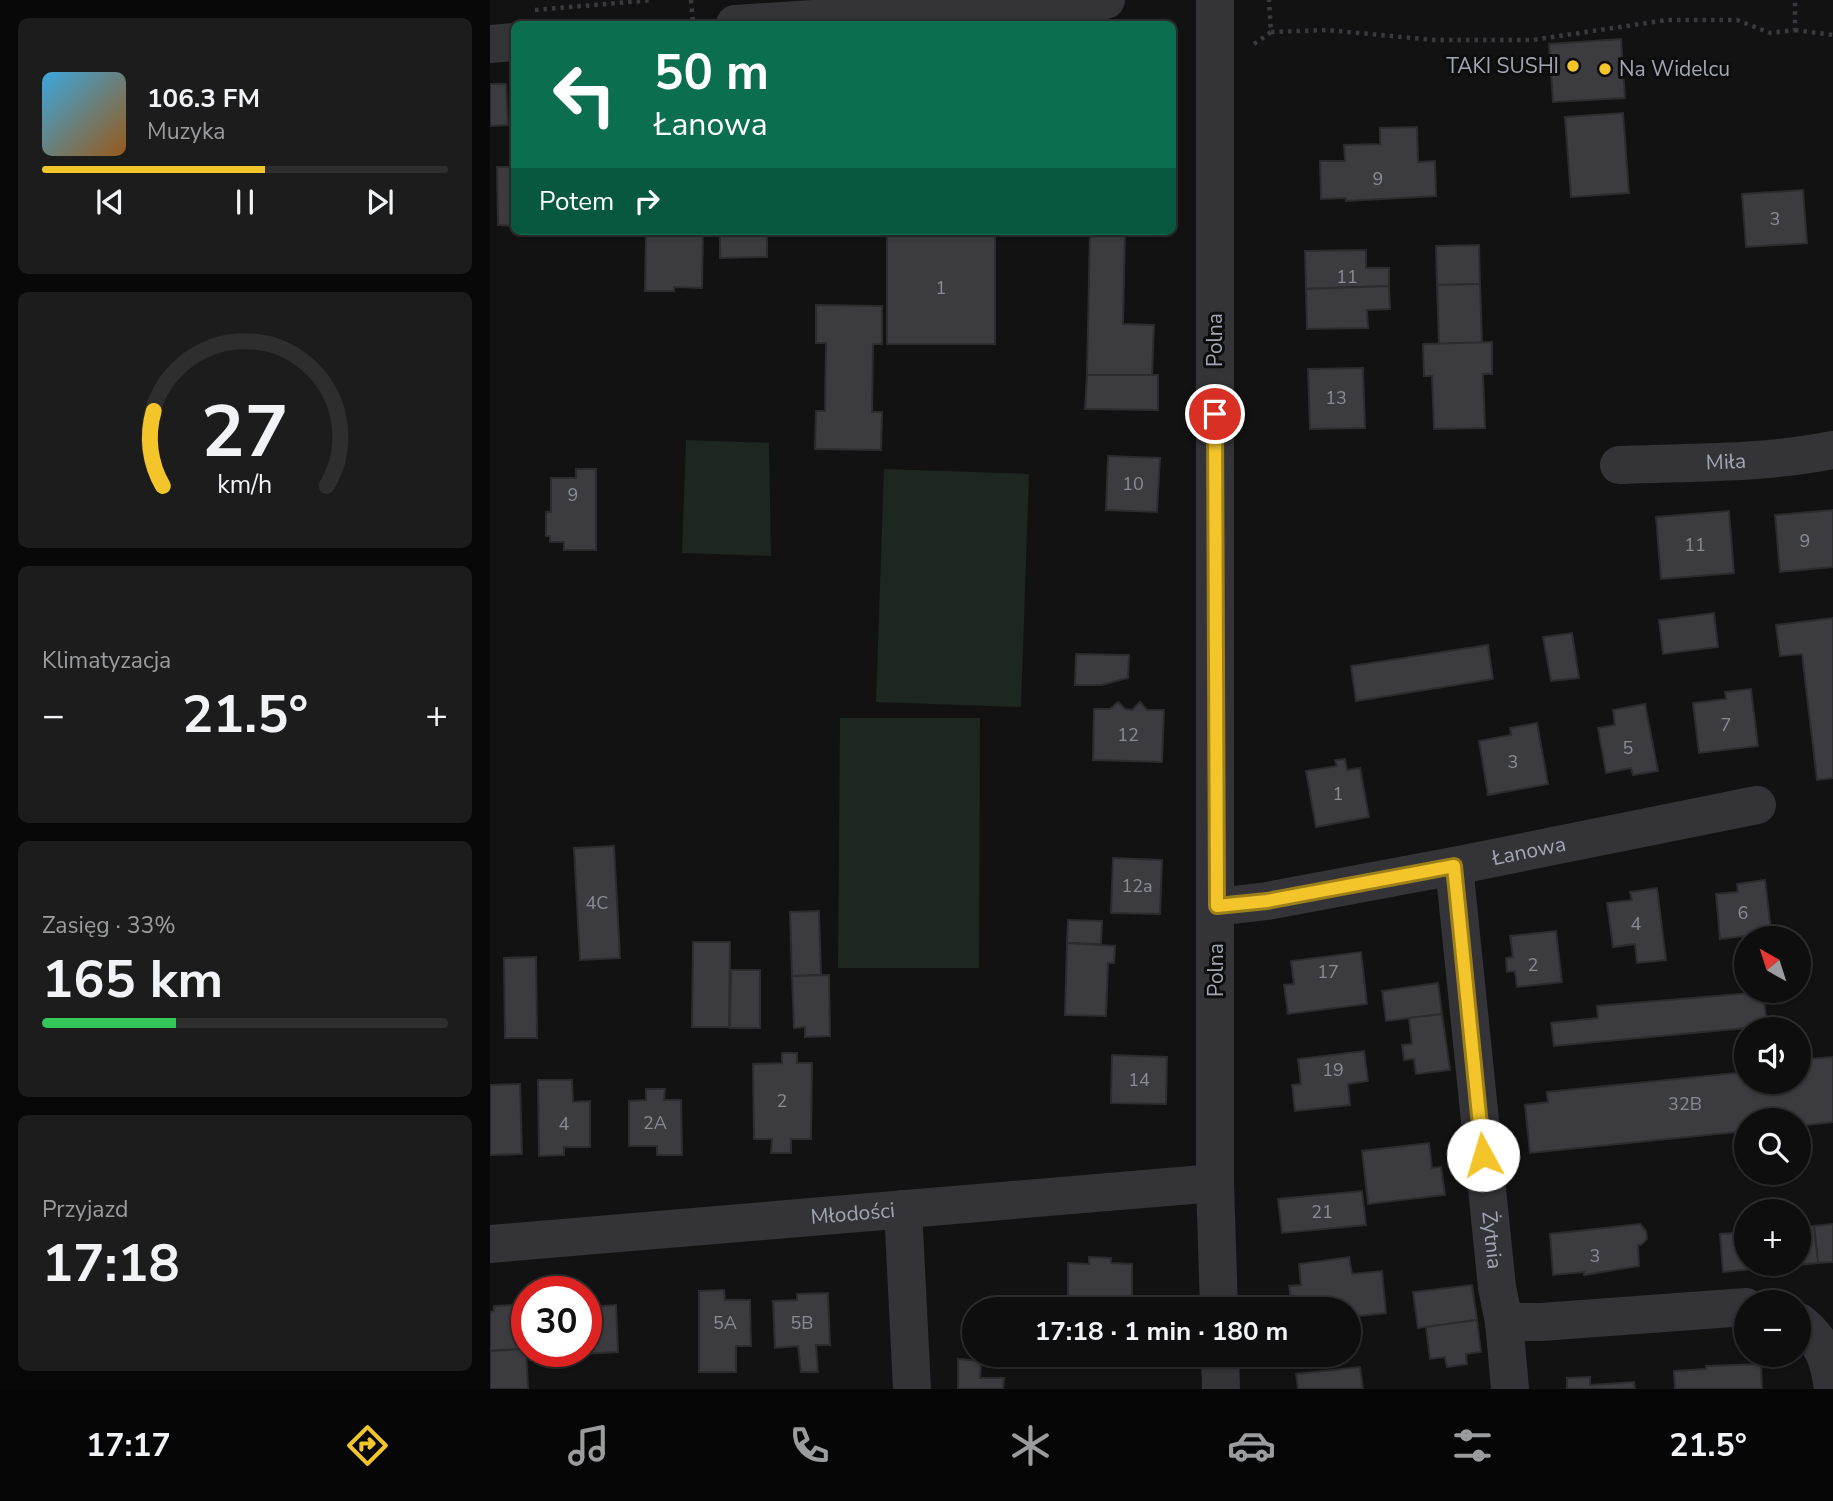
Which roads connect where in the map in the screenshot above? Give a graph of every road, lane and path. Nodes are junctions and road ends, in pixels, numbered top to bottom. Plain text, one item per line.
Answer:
1 (653, 0) edge
2 (691, 0) edge
3 (1106, 0) edge
4 (1215, 0) edge
5 (1795, 0) edge
6 (533, 10) dead end
7 (798, 10) edge
8 (694, 21) edge
9 (748, 21) edge
10 (1795, 30) junction
11 (1271, 32) dead end
12 (1833, 35) edge
13 (511, 42) edge
14 (490, 44) edge
15 (1833, 450) edge
16 (1619, 465) dead end
17 (1757, 804) dead end
18 (1454, 866) junction
19 (1217, 906) junction
20 (1215, 1183) junction
21 (903, 1209) junction
22 (490, 1244) edge
23 (1219, 1297) edge
24 (1734, 1308) edge
25 (1504, 1322) junction
26 (1811, 1331) edge
27 (1220, 1367) edge
28 (912, 1389) edge
29 (1221, 1389) edge
30 (1510, 1389) edge
31 (1833, 1389) edge

1 - 6 path
2 - 8 path
3 - 7 street
4 - 19 street, Polna
5 - 10 path
7 - 9 street
10 - 11 path
10 - 12 path
13 - 14 street
15 - 16 street, Miła
17 - 18 street, Łanowa
18 - 19 street, Łanowa
18 - 25 street, Żytnia
19 - 20 street, Polna
20 - 21 street, Młodości
20 - 23 street, Polna
21 - 22 street, Młodości
21 - 28 street
24 - 25 street
25 - 30 street, Żytnia
26 - 31 street
27 - 29 street

